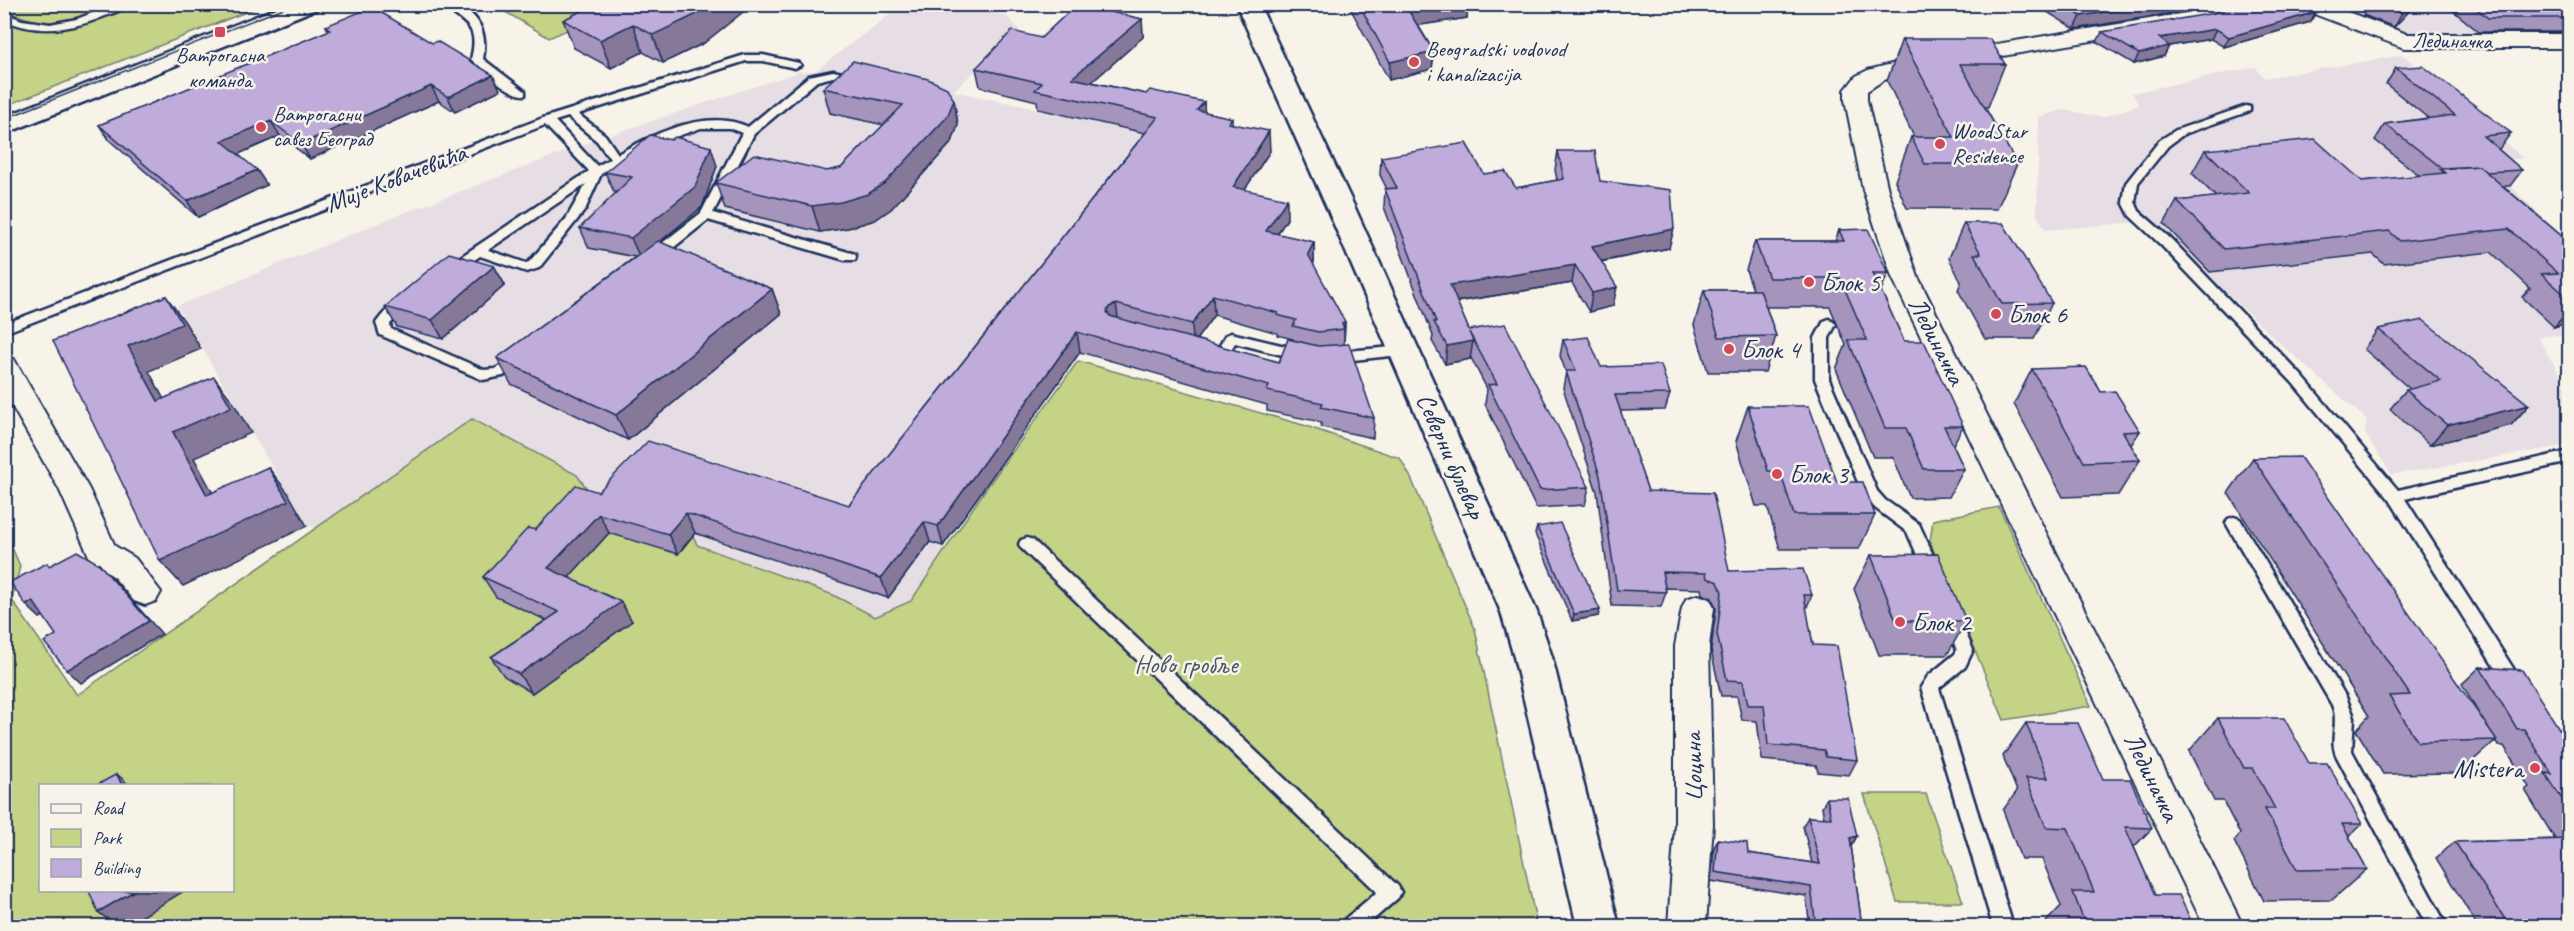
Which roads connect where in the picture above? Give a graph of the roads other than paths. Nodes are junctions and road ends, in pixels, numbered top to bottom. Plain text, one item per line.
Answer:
1 (125, 4) edge
2 (309, 4) edge
3 (447, 4) edge
4 (2229, 4) edge
5 (2305, 4) edge
6 (1253, 5) edge
7 (4, 16) edge
8 (2570, 41) edge
9 (2546, 42) junction
10 (2570, 48) edge
11 (795, 65) dead end
12 (867, 81) edge
13 (521, 93) dead end
14 (2246, 109) dead end
15 (570, 113) junction
16 (547, 120) junction
17 (4, 126) edge
18 (749, 132) junction
19 (616, 159) junction
20 (596, 172) junction
21 (706, 215) junction
22 (477, 251) junction
23 (850, 257) dead end
24 (645, 264) edge
25 (439, 278) edge
26 (420, 292) edge
27 (1829, 324) dead end
28 (4, 329) edge
29 (1404, 351) junction
30 (1197, 352) edge
31 (532, 353) edge
32 (4, 366) edge
33 (2570, 456) edge
34 (2394, 496) junction
35 (2234, 523) dead end
36 (1027, 544) dead end
37 (145, 592) dead end
38 (1698, 609) dead end
39 (2525, 701) edge
40 (1352, 927) edge
41 (1598, 927) edge
42 (1687, 927) edge
43 (2003, 927) edge
44 (2224, 927) edge
45 (2437, 927) edge

1 - 7 lane
2 - 17 street
3 - 13 lane
4 - 44 street, Лединачка
5 - 9 street, Лединачка
6 - 29 street, Северни булевар
8 - 9 street, Лединачка
9 - 10 lane
11 - 15 lane, Мије Ковачевића
12 - 18 lane
14 - 34 lane
15 - 16 lane, Мије Ковачевића
15 - 19 lane
16 - 20 lane
16 - 28 lane, Мије Ковачевића
18 - 19 lane
18 - 21 lane
19 - 20 lane
20 - 22 lane
20 - 22 lane
21 - 23 lane
21 - 24 lane
22 - 25 lane
26 - 31 lane
27 - 43 lane
29 - 30 lane
29 - 41 street, Северни булевар
32 - 37 street
33 - 34 lane
34 - 39 lane
35 - 45 lane
36 - 40 lane
38 - 42 street, Цоцина

